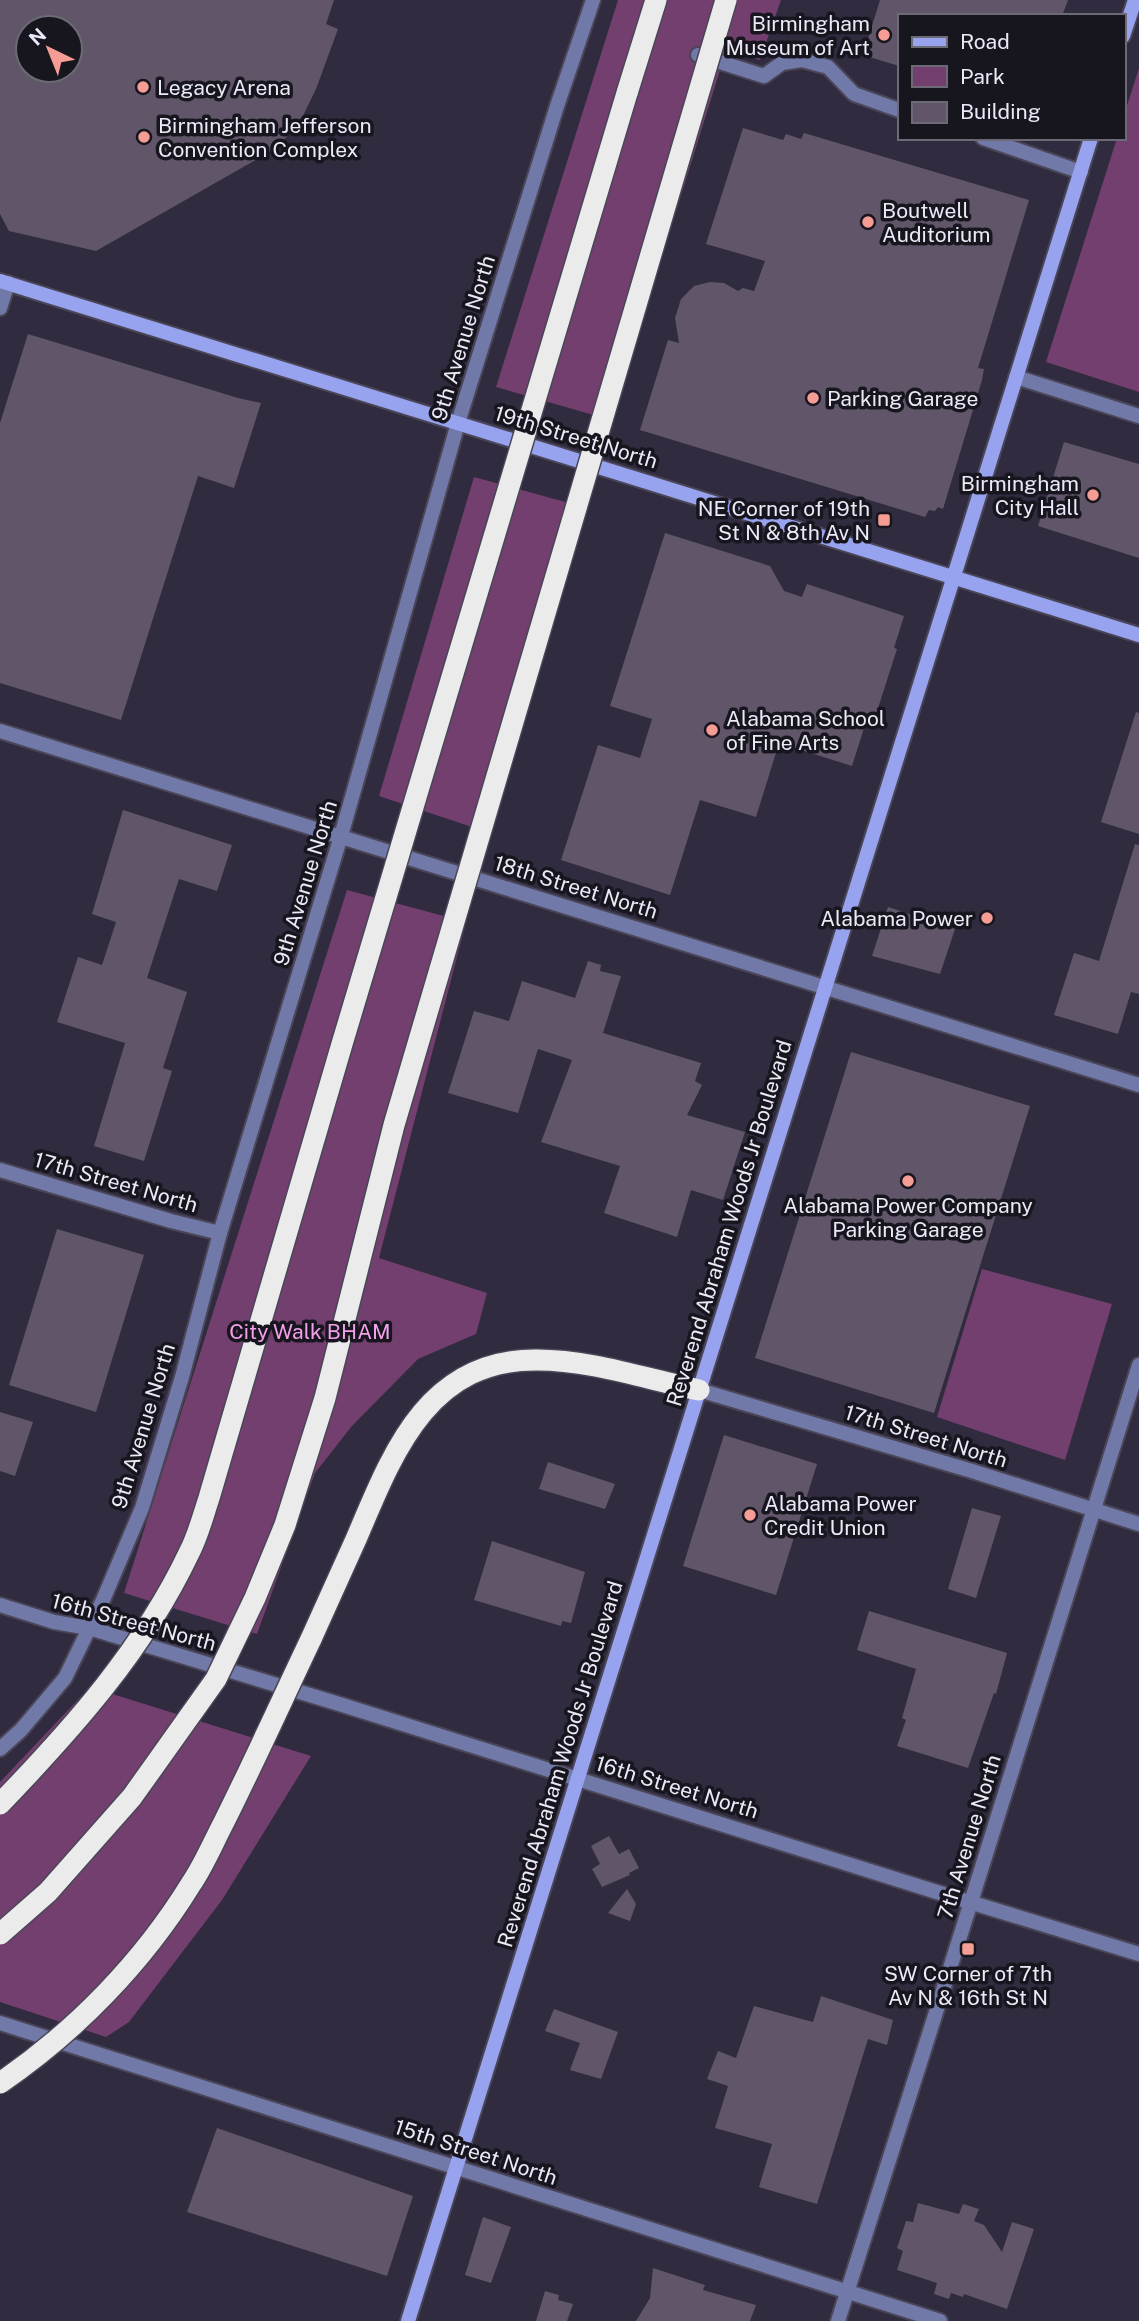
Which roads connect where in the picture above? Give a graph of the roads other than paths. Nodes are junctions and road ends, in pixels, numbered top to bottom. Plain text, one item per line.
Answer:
1 (593, 0) edge
2 (656, 0) edge
3 (726, 0) edge
4 (1135, 0) edge
5 (1125, 30) edge
6 (698, 55) dead end
7 (898, 110) edge
8 (989, 140) edge
9 (1090, 140) edge
10 (1081, 172) junction
11 (4, 282) edge
12 (0, 308) edge
13 (1016, 377) junction
14 (1139, 416) edge
15 (458, 423) junction
16 (954, 577) junction
17 (1139, 635) edge
18 (0, 731) edge
19 (341, 836) junction
20 (826, 986) junction
21 (1139, 1085) edge
22 (0, 1170) edge
23 (220, 1233) junction
24 (1139, 1365) edge
25 (699, 1390) junction
26 (1094, 1509) junction
27 (1139, 1524) edge
28 (0, 1605) edge
29 (89, 1628) junction
30 (0, 1749) edge
31 (578, 1779) junction
32 (0, 1804) edge
33 (971, 1902) junction
34 (0, 1934) edge
35 (1139, 1954) edge
36 (0, 2023) edge
37 (0, 2083) edge
38 (456, 2167) junction
39 (848, 2291) junction
40 (408, 2321) edge
41 (838, 2321) edge
42 (940, 2321) edge

1 - 15 street, 9th Avenue North
2 - 32 highway, bridge
3 - 34 highway, bridge
4 - 5 main road
6 - 7 street
8 - 10 street
9 - 10 main road, Reverend Abraham Woods Jr Boulevard
10 - 13 main road, Reverend Abraham Woods Jr Boulevard
11 - 12 street
11 - 15 main road, 19th Street North
13 - 14 street
13 - 16 main road, Reverend Abraham Woods Jr Boulevard
15 - 16 main road, 19th Street North
15 - 19 street, 9th Avenue North
16 - 17 main road, 19th Street North
16 - 20 main road, Reverend Abraham Woods Jr Boulevard
18 - 19 street, 18th Street North
19 - 20 street, 18th Street North
19 - 23 street, 9th Avenue North
20 - 21 street, 18th Street North
20 - 25 main road, Reverend Abraham Woods Jr Boulevard
22 - 23 street, 17th Street North
23 - 29 street, 9th Avenue North
24 - 26 street, 7th Avenue North
25 - 26 street, 17th Street North
25 - 31 main road, Reverend Abraham Woods Jr Boulevard
25 - 37 highway, bridge
26 - 27 street, 17th Street North
26 - 33 street, 7th Avenue North
28 - 29 street, 16th Street North
29 - 30 street, 9th Avenue North
29 - 31 street, 16th Street North
31 - 33 street, 16th Street North
31 - 38 main road, Reverend Abraham Woods Jr Boulevard
33 - 35 street, 16th Street North
33 - 39 street, 7th Avenue North
36 - 38 street, 15th Street North
38 - 39 street, 15th Street North
38 - 40 main road, Reverend Abraham Woods Jr Boulevard
39 - 41 street, 7th Avenue North
39 - 42 street, 15th Street North

